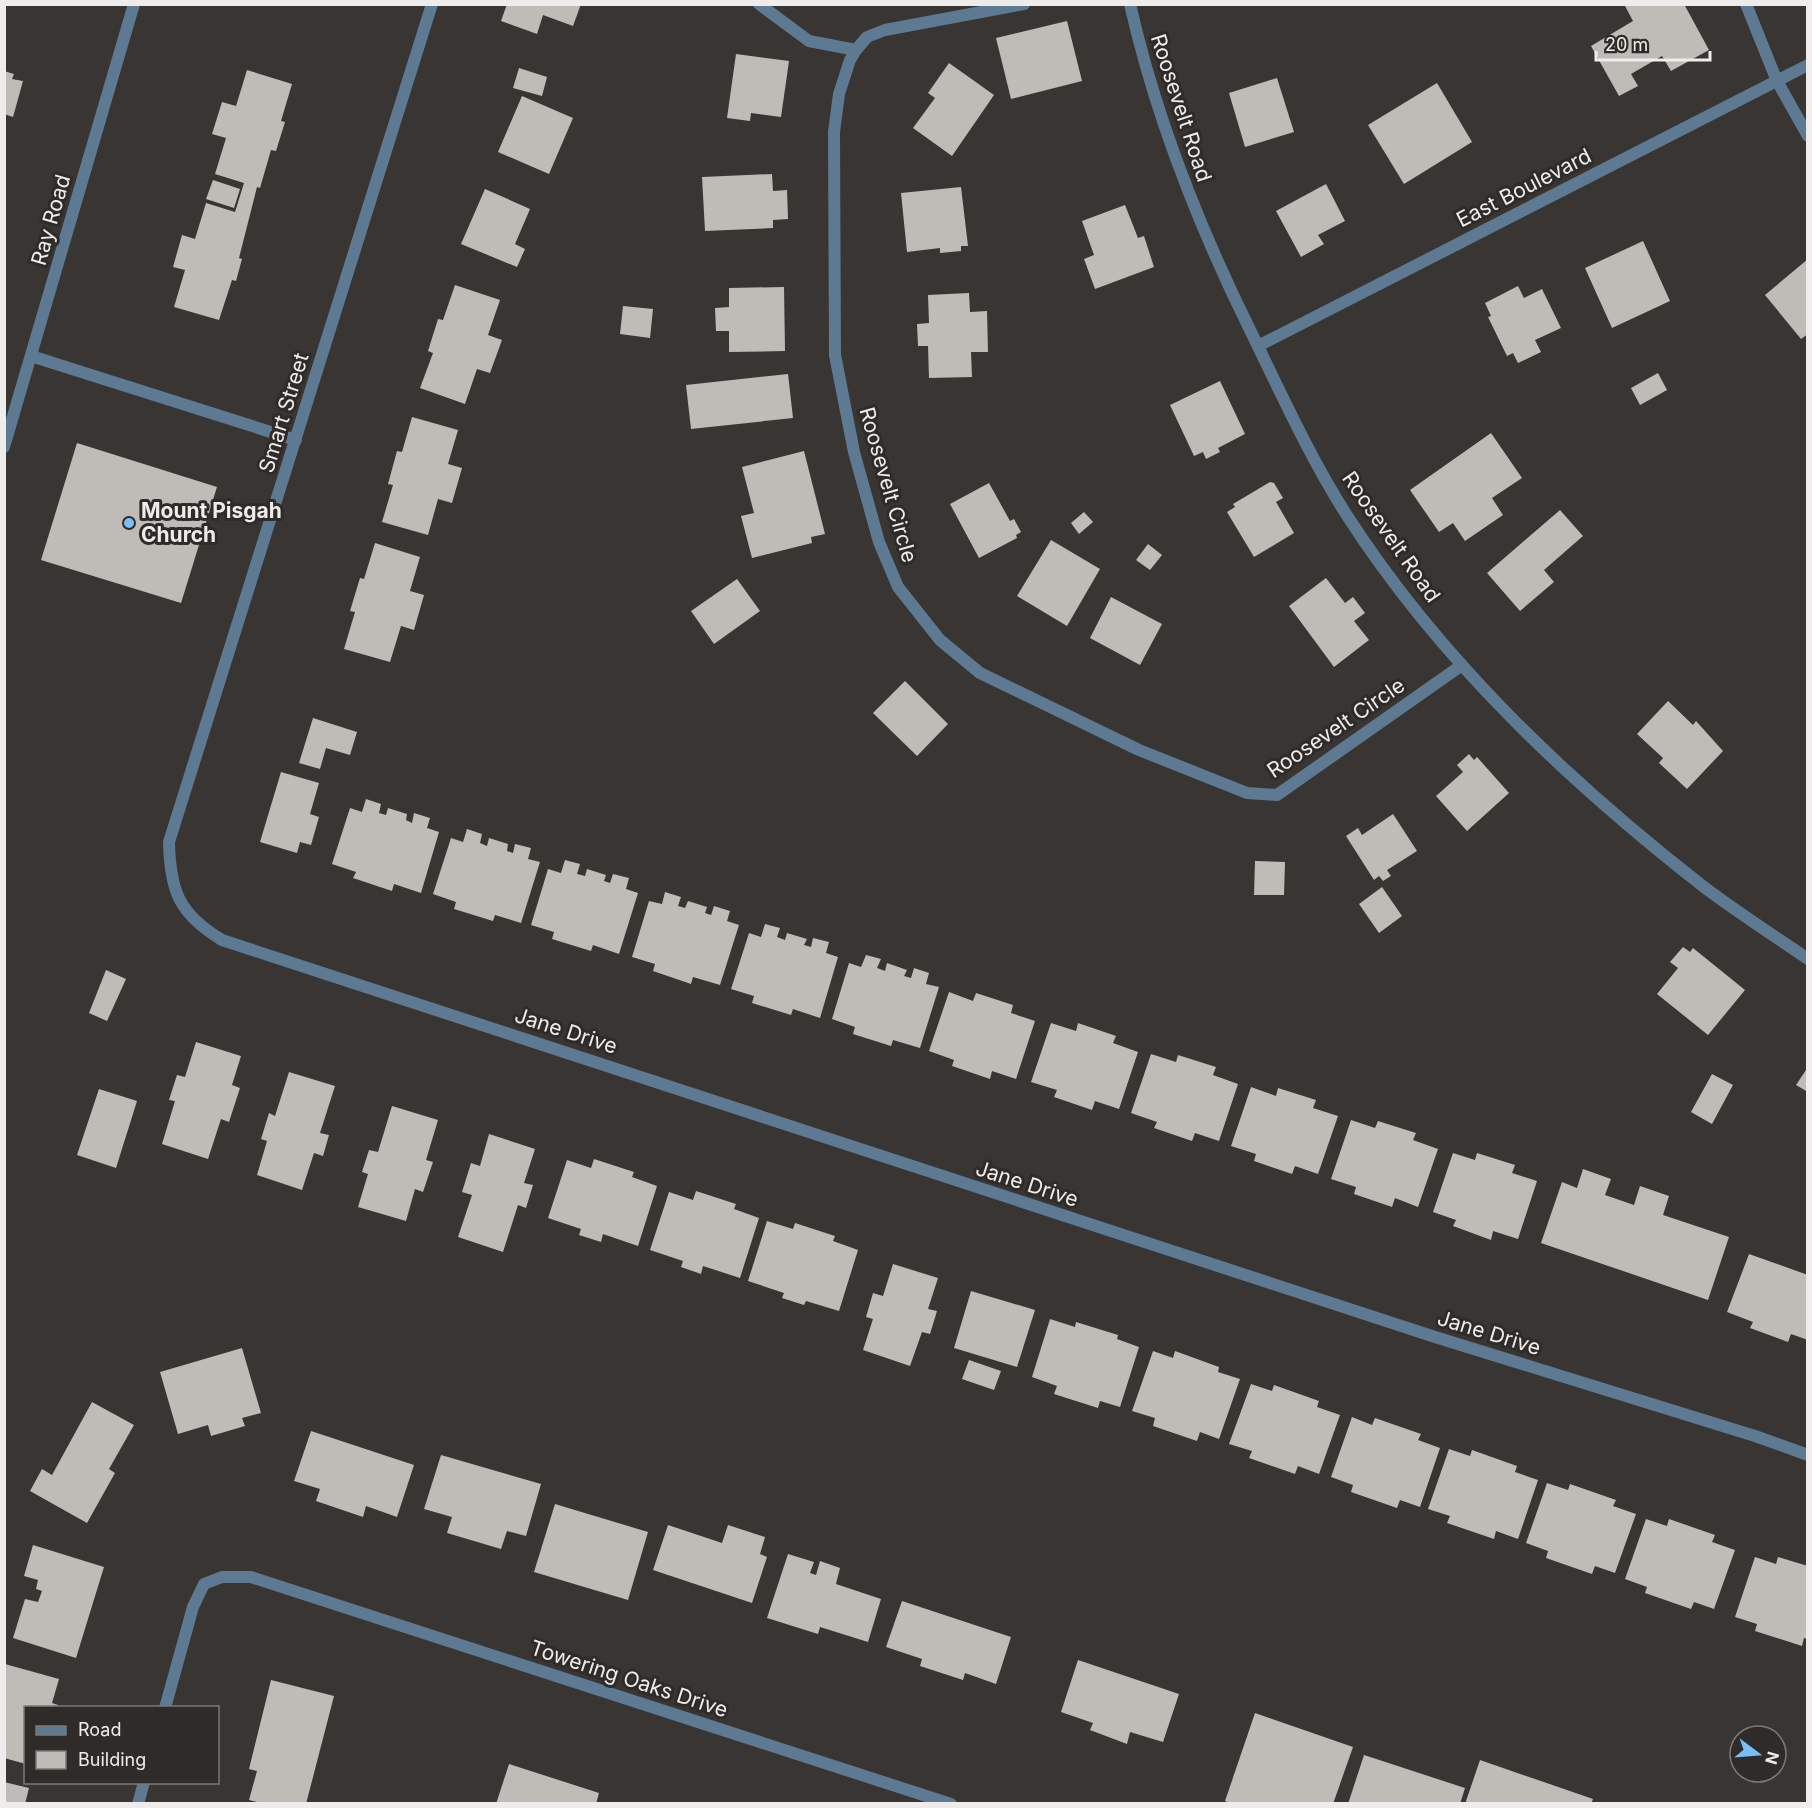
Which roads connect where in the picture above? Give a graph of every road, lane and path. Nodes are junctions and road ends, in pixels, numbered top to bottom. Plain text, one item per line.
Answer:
1 (134, 4) edge
2 (432, 4) edge
3 (759, 4) edge
4 (1024, 4) edge
5 (1130, 4) edge
6 (1746, 4) edge
7 (856, 50) junction
8 (1808, 65) edge
9 (1777, 81) junction
10 (1808, 136) edge
11 (1258, 346) junction
12 (31, 356) junction
13 (296, 440) junction
14 (4, 447) edge
15 (1462, 665) junction
16 (236, 945) joint
17 (1808, 959) edge
18 (1808, 1455) edge
19 (165, 1706) edge
20 (143, 1784) edge
21 (138, 1803) edge
22 (951, 1803) edge

1 - 12 street, Ray Road
2 - 13 street, Smart Street
3 - 7 street
4 - 7 street, Roosevelt Circle
5 - 11 street, Roosevelt Road
6 - 9 street
7 - 15 street, Roosevelt Circle
8 - 9 street, East Boulevard
9 - 10 street
9 - 11 street, East Boulevard
11 - 15 street, Roosevelt Road
12 - 13 street
12 - 14 street, Ray Road
13 - 16 street, Smart Street
15 - 17 street, Roosevelt Road
16 - 18 street, Jane Drive
19 - 22 street, Towering Oaks Drive
20 - 21 street

